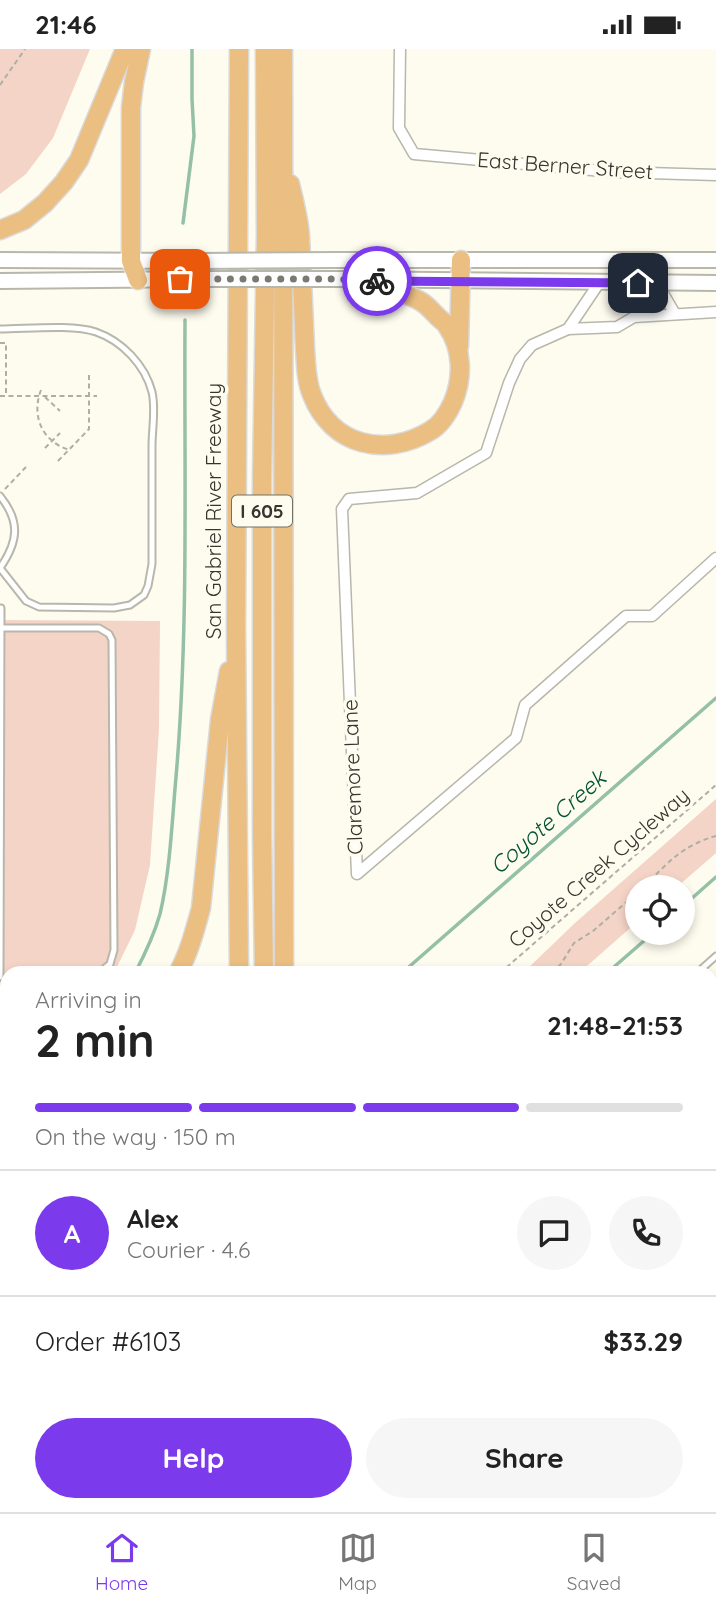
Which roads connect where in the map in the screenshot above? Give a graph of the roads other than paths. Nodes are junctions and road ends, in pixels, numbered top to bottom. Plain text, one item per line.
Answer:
1 (125, 49) edge
2 (141, 49) edge
3 (239, 49) edge
4 (256, 49) edge
5 (265, 49) edge
6 (283, 49) edge
7 (400, 49) edge
8 (282, 148) junction
9 (716, 175) edge
10 (0, 230) edge
11 (0, 260) edge
12 (461, 260) junction
13 (716, 260) edge
14 (131, 261) junction
15 (138, 280) junction
16 (354, 280) junction
17 (0, 281) edge
18 (461, 281) junction
19 (599, 283) junction
20 (657, 283) junction
21 (716, 283) edge
22 (716, 312) edge
23 (675, 314) junction
24 (0, 329) edge
25 (568, 329) junction
26 (459, 353) junction
27 (0, 495) edge
28 (716, 558) edge
29 (0, 608) edge
30 (1, 628) edge
31 (236, 629) junction
32 (0, 966) edge
33 (108, 966) edge
34 (181, 966) edge
35 (239, 966) edge
36 (255, 966) edge
37 (264, 966) edge
38 (284, 966) edge

1 - 10 highway
2 - 14 highway
3 - 31 highway, San Gabriel River Freeway / I 605
4 - 36 highway, I 605
5 - 37 highway, I 605
6 - 8 highway, I 605
7 - 9 street, East Berner Street
8 - 26 highway
8 - 38 highway, I 605
11 - 14 main road
12 - 13 main road
12 - 14 main road, bridge
12 - 18 highway
14 - 15 highway
15 - 16 main road, bridge
15 - 17 main road
16 - 18 main road
16 - 26 highway
18 - 19 main road
18 - 26 highway
19 - 20 main road
19 - 25 street
20 - 21 main road
20 - 23 street
22 - 23 street, Claremore Lane
23 - 25 street, Claremore Lane
24 - 27 lane
25 - 28 street, Claremore Lane
29 - 30 lane
30 - 32 lane
30 - 33 lane
31 - 34 highway
31 - 35 highway, San Gabriel River Freeway / I 605

